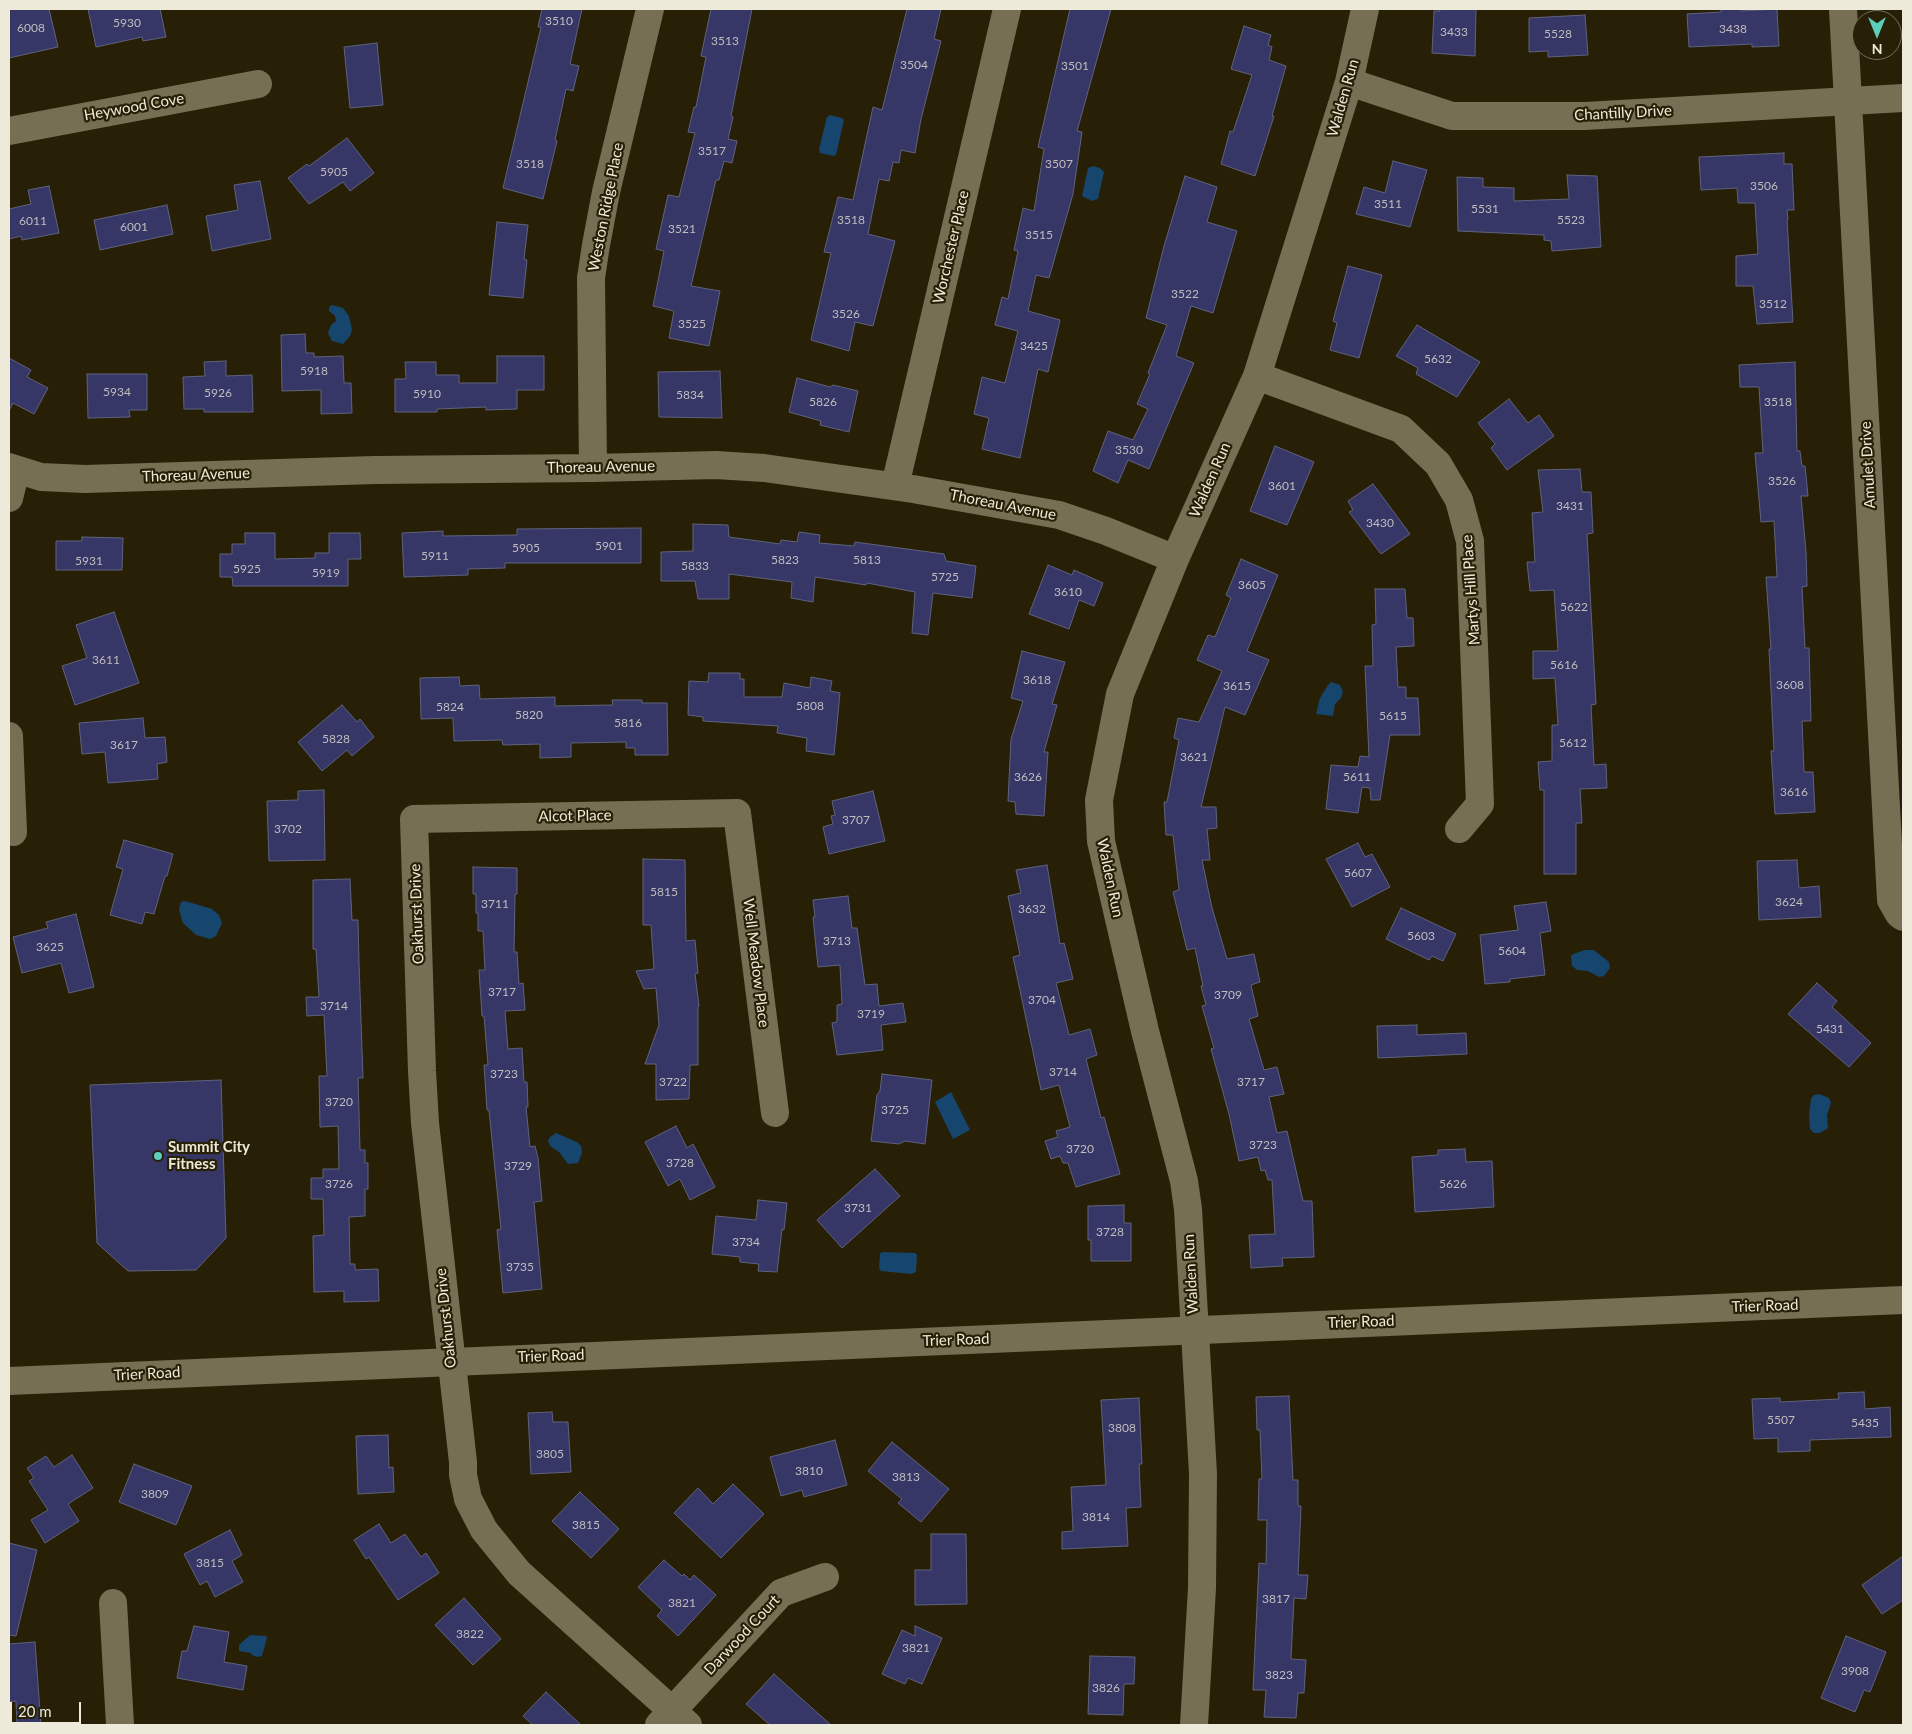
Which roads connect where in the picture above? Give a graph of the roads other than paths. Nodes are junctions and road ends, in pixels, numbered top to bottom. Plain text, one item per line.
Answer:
1 (650, 9) edge
2 (1008, 9) edge
3 (1366, 9) edge
4 (1844, 9) edge
5 (1349, 82) junction
6 (258, 84) dead end
7 (1903, 98) edge
8 (1848, 101) junction
9 (9, 131) edge
10 (1257, 376) junction
11 (13, 468) edge
12 (593, 468) junction
13 (895, 486) junction
14 (9, 498) edge
15 (1175, 559) junction
16 (9, 736) edge
17 (737, 813) joint
18 (414, 819) joint
19 (1458, 829) dead end
20 (14, 832) dead end
21 (1903, 916) edge
22 (775, 1113) dead end
23 (1903, 1300) edge
24 (1194, 1330) junction
25 (451, 1361) junction
26 (9, 1381) edge
27 (825, 1577) dead end
28 (113, 1603) dead end
29 (673, 1720) edge
30 (120, 1725) edge
31 (1194, 1725) edge

1 - 12 street, Weston Ridge Place
2 - 13 street, Worchester Place
3 - 5 street, Walden Run
4 - 8 street, Amulet Drive
5 - 8 street, Chantilly Drive
5 - 10 street, Walden Run
6 - 9 street, Heywood Cove
7 - 8 street, Chantilly Drive
8 - 21 street, Amulet Drive
10 - 15 street, Walden Run
10 - 19 street, Martys Hill Place
11 - 12 street, Thoreau Avenue
11 - 14 street
12 - 13 street, Thoreau Avenue
13 - 15 street, Thoreau Avenue
15 - 24 street, Walden Run
16 - 20 street
17 - 18 street, Alcot Place
17 - 22 street, Well Meadow Place
18 - 25 street, Oakhurst Drive
23 - 24 street, Trier Road
24 - 25 street, Trier Road
24 - 31 street, Walden Run
25 - 26 street, Trier Road
25 - 29 street, Oakhurst Drive
27 - 29 street, Darwood Court
28 - 30 street

